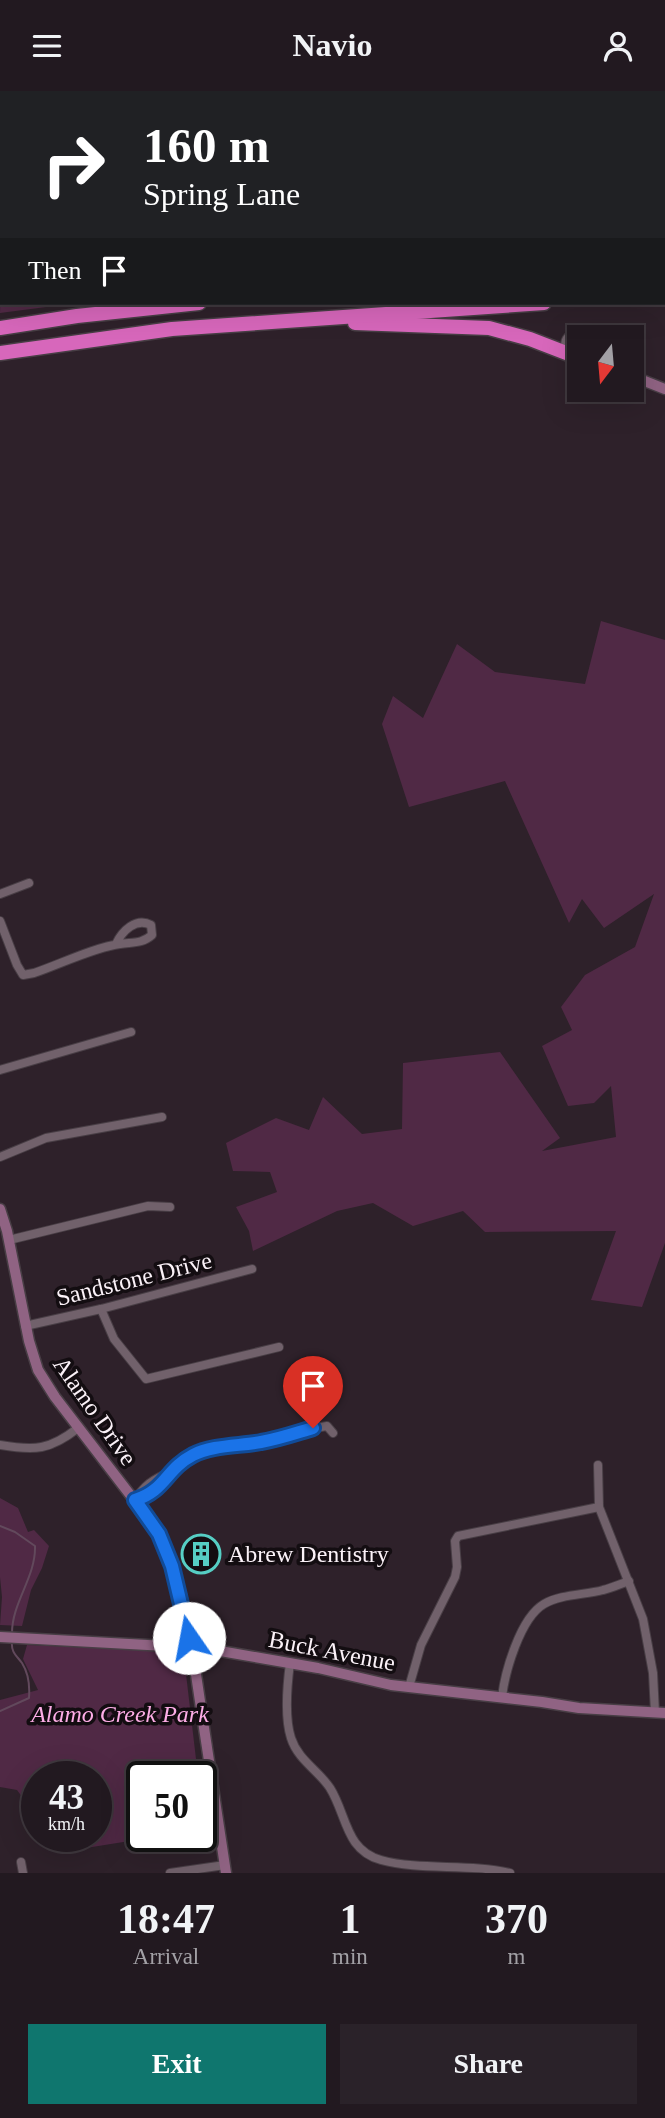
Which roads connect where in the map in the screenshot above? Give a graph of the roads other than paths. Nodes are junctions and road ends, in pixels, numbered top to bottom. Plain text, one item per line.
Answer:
1 (179, 305) edge
2 (516, 305) edge
3 (322, 319) junction
4 (0, 328) edge
5 (0, 353) edge
6 (567, 353) edge
7 (644, 381) edge
8 (665, 389) edge
9 (29, 883) dead end
10 (0, 894) edge
11 (0, 921) edge
12 (116, 944) dead end
13 (131, 1032) dead end
14 (0, 1070) edge
15 (162, 1117) dead end
16 (0, 1157) edge
17 (170, 1207) dead end
18 (0, 1209) edge
19 (9, 1240) junction
20 (252, 1269) dead end
21 (102, 1309) junction
22 (25, 1326) junction
23 (279, 1347) dead end
24 (78, 1428) junction
25 (333, 1433) dead end
26 (0, 1445) edge
27 (598, 1465) dead end
28 (135, 1500) junction
29 (599, 1507) junction
30 (629, 1581) junction
31 (0, 1637) edge
32 (191, 1647) junction
33 (290, 1663) junction
34 (409, 1687) junction
35 (502, 1697) junction
36 (660, 1713) edge
37 (21, 1862) dead end
38 (414, 1868) edge
39 (226, 1869) edge
40 (23, 1873) edge
41 (170, 1873) edge
42 (510, 1873) edge

1 - 4 highway
2 - 3 highway
3 - 5 highway
3 - 6 highway
7 - 8 main road
9 - 10 street
11 - 12 street
13 - 14 street
15 - 16 street
17 - 19 street
18 - 19 main road, Alamo Drive
19 - 22 main road, Alamo Drive
20 - 21 street, Sandstone Drive
21 - 22 street, Sandstone Drive
21 - 23 street
22 - 24 main road, Alamo Drive
24 - 26 street
24 - 28 main road, Alamo Drive
25 - 28 street
27 - 29 street
28 - 32 main road, Alamo Drive
29 - 30 street
29 - 34 street
30 - 35 street
30 - 36 street
31 - 32 main road, Buck Avenue
32 - 33 main road, Buck Avenue
32 - 39 main road, Alamo Drive
33 - 34 main road, Buck Avenue
33 - 38 street
34 - 35 main road, Buck Avenue
35 - 36 main road, Buck Avenue
37 - 40 street
38 - 42 street
39 - 41 street

